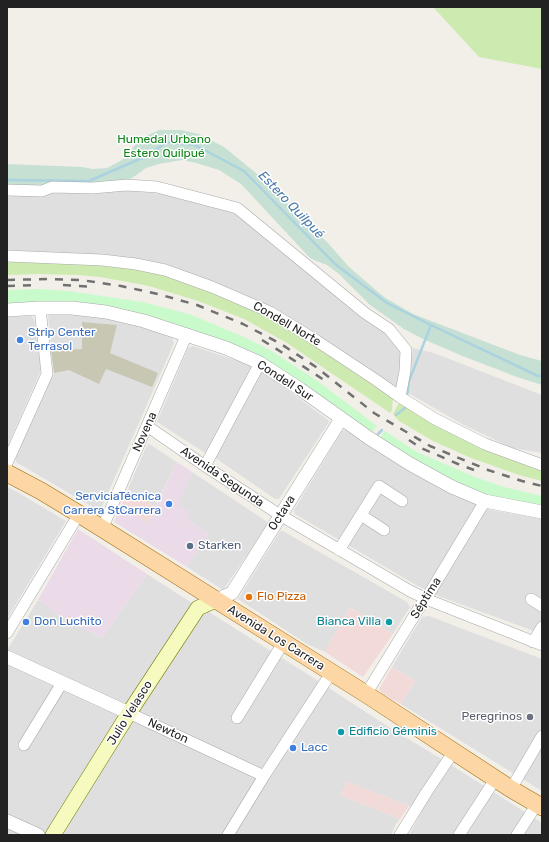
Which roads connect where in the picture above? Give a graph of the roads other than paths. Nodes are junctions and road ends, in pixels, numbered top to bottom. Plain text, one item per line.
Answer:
1 (7, 190) edge
2 (7, 256) edge
3 (40, 308) junction
4 (7, 310) edge
5 (187, 334) junction
6 (260, 363) junction
7 (400, 396) junction
8 (341, 419) junction
9 (148, 426) junction
10 (7, 462) edge
11 (542, 465) edge
12 (205, 466) junction
13 (7, 473) edge
14 (402, 500) dead end
15 (484, 501) junction
16 (542, 512) edge
17 (79, 514) junction
18 (280, 515) junction
19 (361, 516) junction
20 (102, 529) junction
21 (384, 530) dead end
22 (339, 550) junction
23 (426, 599) junction
24 (531, 599) dead end
25 (216, 600) junction
26 (542, 606) edge
27 (542, 627) edge
28 (7, 633) edge
29 (283, 643) junction
30 (538, 643) edge
31 (7, 657) edge
32 (331, 673) junction
33 (62, 683) junction
34 (366, 694) junction
35 (129, 713) junction
36 (237, 718) dead end
37 (542, 736) edge
38 (24, 745) dead end
39 (454, 752) junction
40 (264, 776) junction
41 (496, 778) junction
42 (511, 788) junction
43 (540, 806) edge
44 (7, 821) edge
45 (38, 835) edge
46 (53, 835) edge
47 (228, 835) edge
48 (400, 835) edge
49 (459, 835) edge
50 (517, 835) edge

1 - 7 street
2 - 7 street, Condell Norte
3 - 4 street, Condell Sur
3 - 5 street, Condell Sur
3 - 10 street
5 - 6 street, Condell Sur
5 - 9 street, Novena
6 - 8 street, Condell Sur
6 - 12 street
7 - 11 street, Condell Norte
8 - 15 street, Condell Sur
8 - 18 street, Octava
9 - 12 street, Avenida Segunda
9 - 20 street, Novena
12 - 18 street, Avenida Segunda
13 - 17 main road, Avenida Los Carrera
14 - 19 street
15 - 16 street, Condell Sur
15 - 23 street, Séptima
17 - 20 main road, Avenida Los Carrera
17 - 28 street
18 - 22 street, Avenida Segunda
18 - 25 street, Octava
19 - 21 street
19 - 22 street
20 - 25 main road, Avenida Los Carrera
22 - 23 street, Avenida Segunda
23 - 30 street, Avenida Segunda
23 - 34 street, Séptima
24 - 26 street
25 - 29 main road, Avenida Los Carrera
25 - 35 main road, Julio Velasco
27 - 30 street
29 - 32 main road, Avenida Los Carrera
29 - 36 street
31 - 33 street, Newton
32 - 34 main road, Avenida Los Carrera
32 - 40 street
33 - 35 street, Newton
33 - 38 street
34 - 39 main road, Avenida Los Carrera
35 - 40 street, Newton
35 - 46 main road, Julio Velasco
37 - 42 street
39 - 41 main road, Avenida Los Carrera
39 - 48 street
40 - 47 street
41 - 42 main road, Avenida Los Carrera
41 - 49 street
42 - 43 main road, Avenida Los Carrera
43 - 50 street
44 - 45 street

